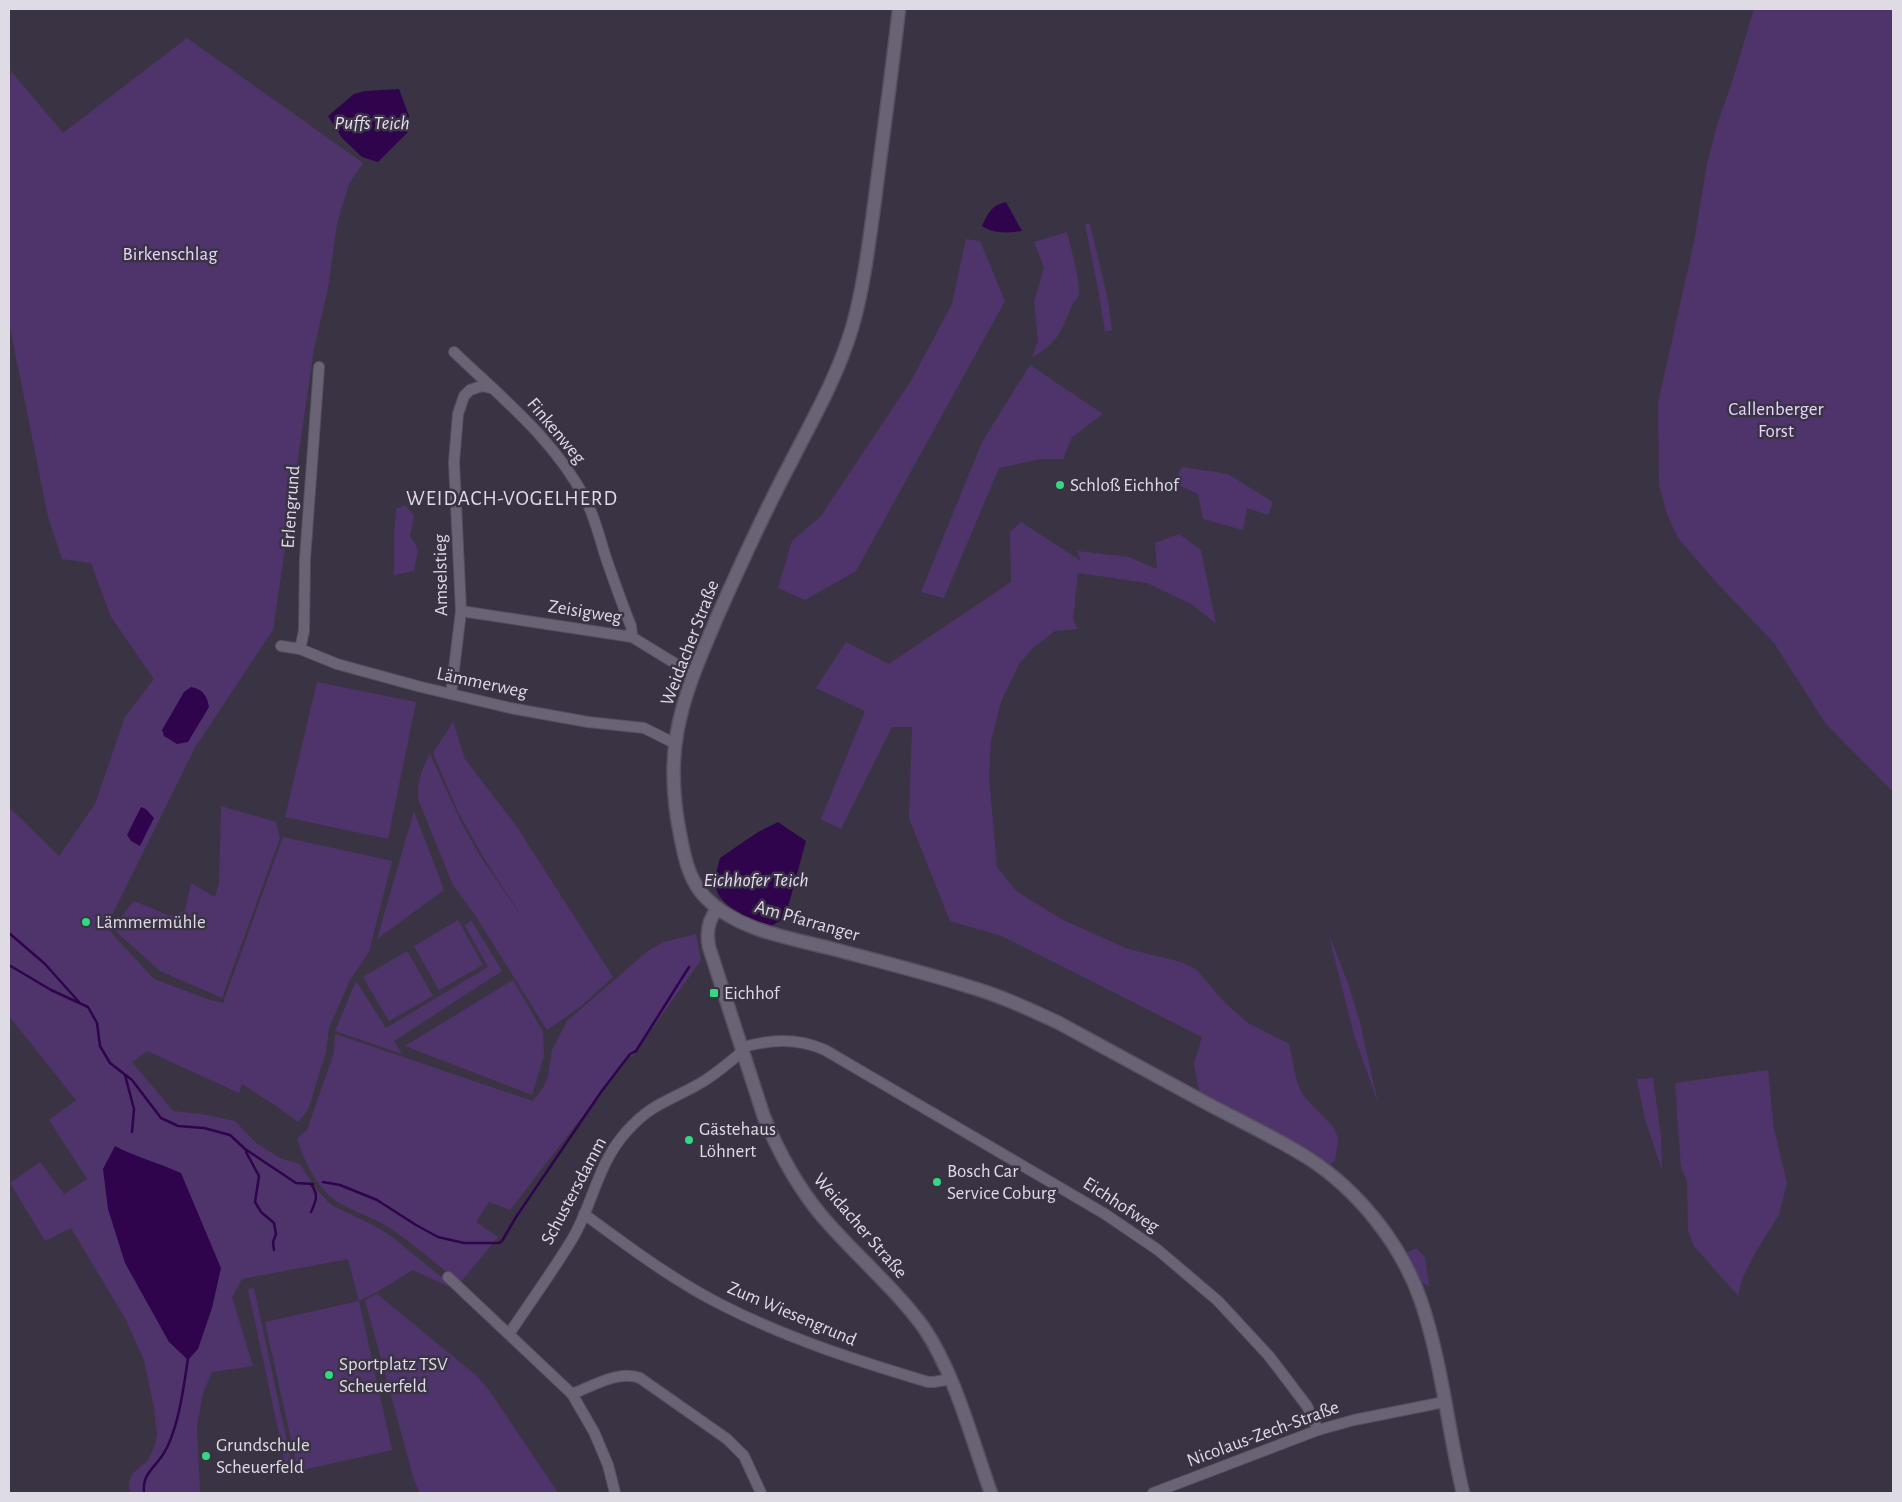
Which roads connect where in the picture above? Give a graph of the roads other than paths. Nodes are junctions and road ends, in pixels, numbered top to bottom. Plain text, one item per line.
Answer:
1 (899, 9) edge
2 (454, 352) dead end
3 (319, 367) dead end
4 (491, 388) junction
5 (462, 611) junction
6 (632, 637) junction
7 (281, 646) dead end
8 (300, 649) junction
9 (694, 675) junction
10 (451, 694) junction
11 (676, 744) junction
12 (718, 908) junction
13 (741, 1050) junction
14 (584, 1214) junction
15 (448, 1277) dead end
16 (509, 1334) junction
17 (950, 1379) junction
18 (572, 1394) junction
19 (1444, 1402) junction
20 (1318, 1430) junction
21 (615, 1493) edge
22 (761, 1493) edge
23 (991, 1493) edge
24 (1153, 1493) edge
25 (1463, 1493) edge

1 - 9 main road, Weidacher Straße
2 - 4 street, Finkenweg
3 - 8 street, Erlengrund
4 - 5 street, Amselstieg
4 - 6 street, Finkenweg
5 - 6 street, Zeisigweg
5 - 10 street, Amselstieg
6 - 9 street, Zeisigweg
7 - 8 street, Lämmerweg
8 - 10 street, Lämmerweg
9 - 11 main road, Weidacher Straße
10 - 11 street, Lämmerweg
11 - 12 main road, Weidacher Straße
12 - 13 main road, Weidacher Straße
12 - 19 main road, Am Pfarranger
13 - 14 street, Schustersdamm
13 - 17 main road, Weidacher Straße
13 - 20 street, Eichhofweg
14 - 16 street, Schustersdamm
14 - 17 street, Zum Wiesengrund
15 - 16 street
16 - 18 street
17 - 23 main road, Weidacher Straße
18 - 21 street
18 - 22 street
19 - 20 street, Nicolaus-Zech-Straße
19 - 25 main road, Am Pfarranger
20 - 24 street, Nicolaus-Zech-Straße

